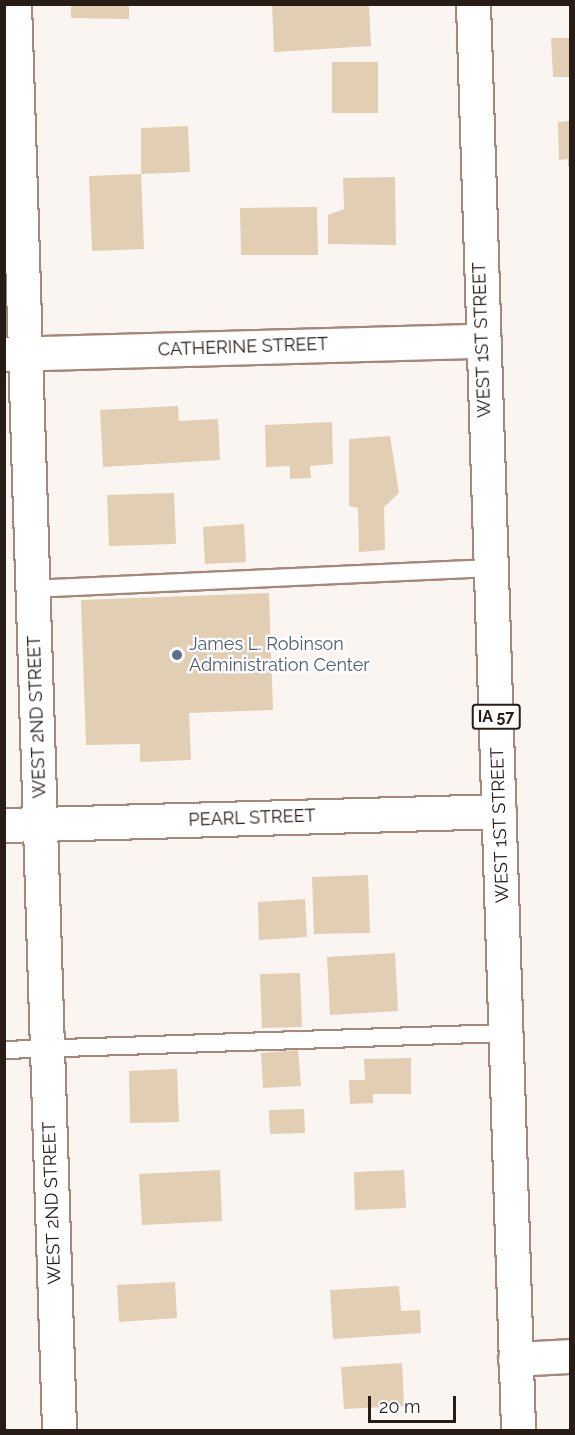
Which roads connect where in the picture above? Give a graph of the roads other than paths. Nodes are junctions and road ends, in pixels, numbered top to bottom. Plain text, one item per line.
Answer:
1 (14, 4) edge
2 (473, 4) edge
3 (482, 341) junction
4 (15, 354) edge
5 (490, 568) junction
6 (33, 589) junction
7 (500, 811) junction
8 (40, 824) junction
9 (4, 825) edge
10 (506, 1033) junction
11 (47, 1049) junction
12 (4, 1050) edge
13 (570, 1356) edge
14 (515, 1359) junction
15 (59, 1431) edge
16 (518, 1431) edge

1 - 4 street, WEST 2ND STREET
2 - 3 street, WEST 1ST STREET / IA 57
3 - 4 street, CATHERINE STREET
3 - 5 street, WEST 1ST STREET / IA 57
4 - 6 street, WEST 2ND STREET
5 - 6 lane
5 - 7 street, WEST 1ST STREET / IA 57
6 - 8 street, WEST 2ND STREET
7 - 8 street, PEARL STREET
7 - 10 street, WEST 1ST STREET / IA 57
8 - 9 street, PEARL STREET
8 - 11 street, WEST 2ND STREET
10 - 11 lane
10 - 14 street, WEST 1ST STREET / IA 57
11 - 12 lane
11 - 15 street, WEST 2ND STREET
13 - 14 street
14 - 16 street, WEST 1ST STREET / IA 57

